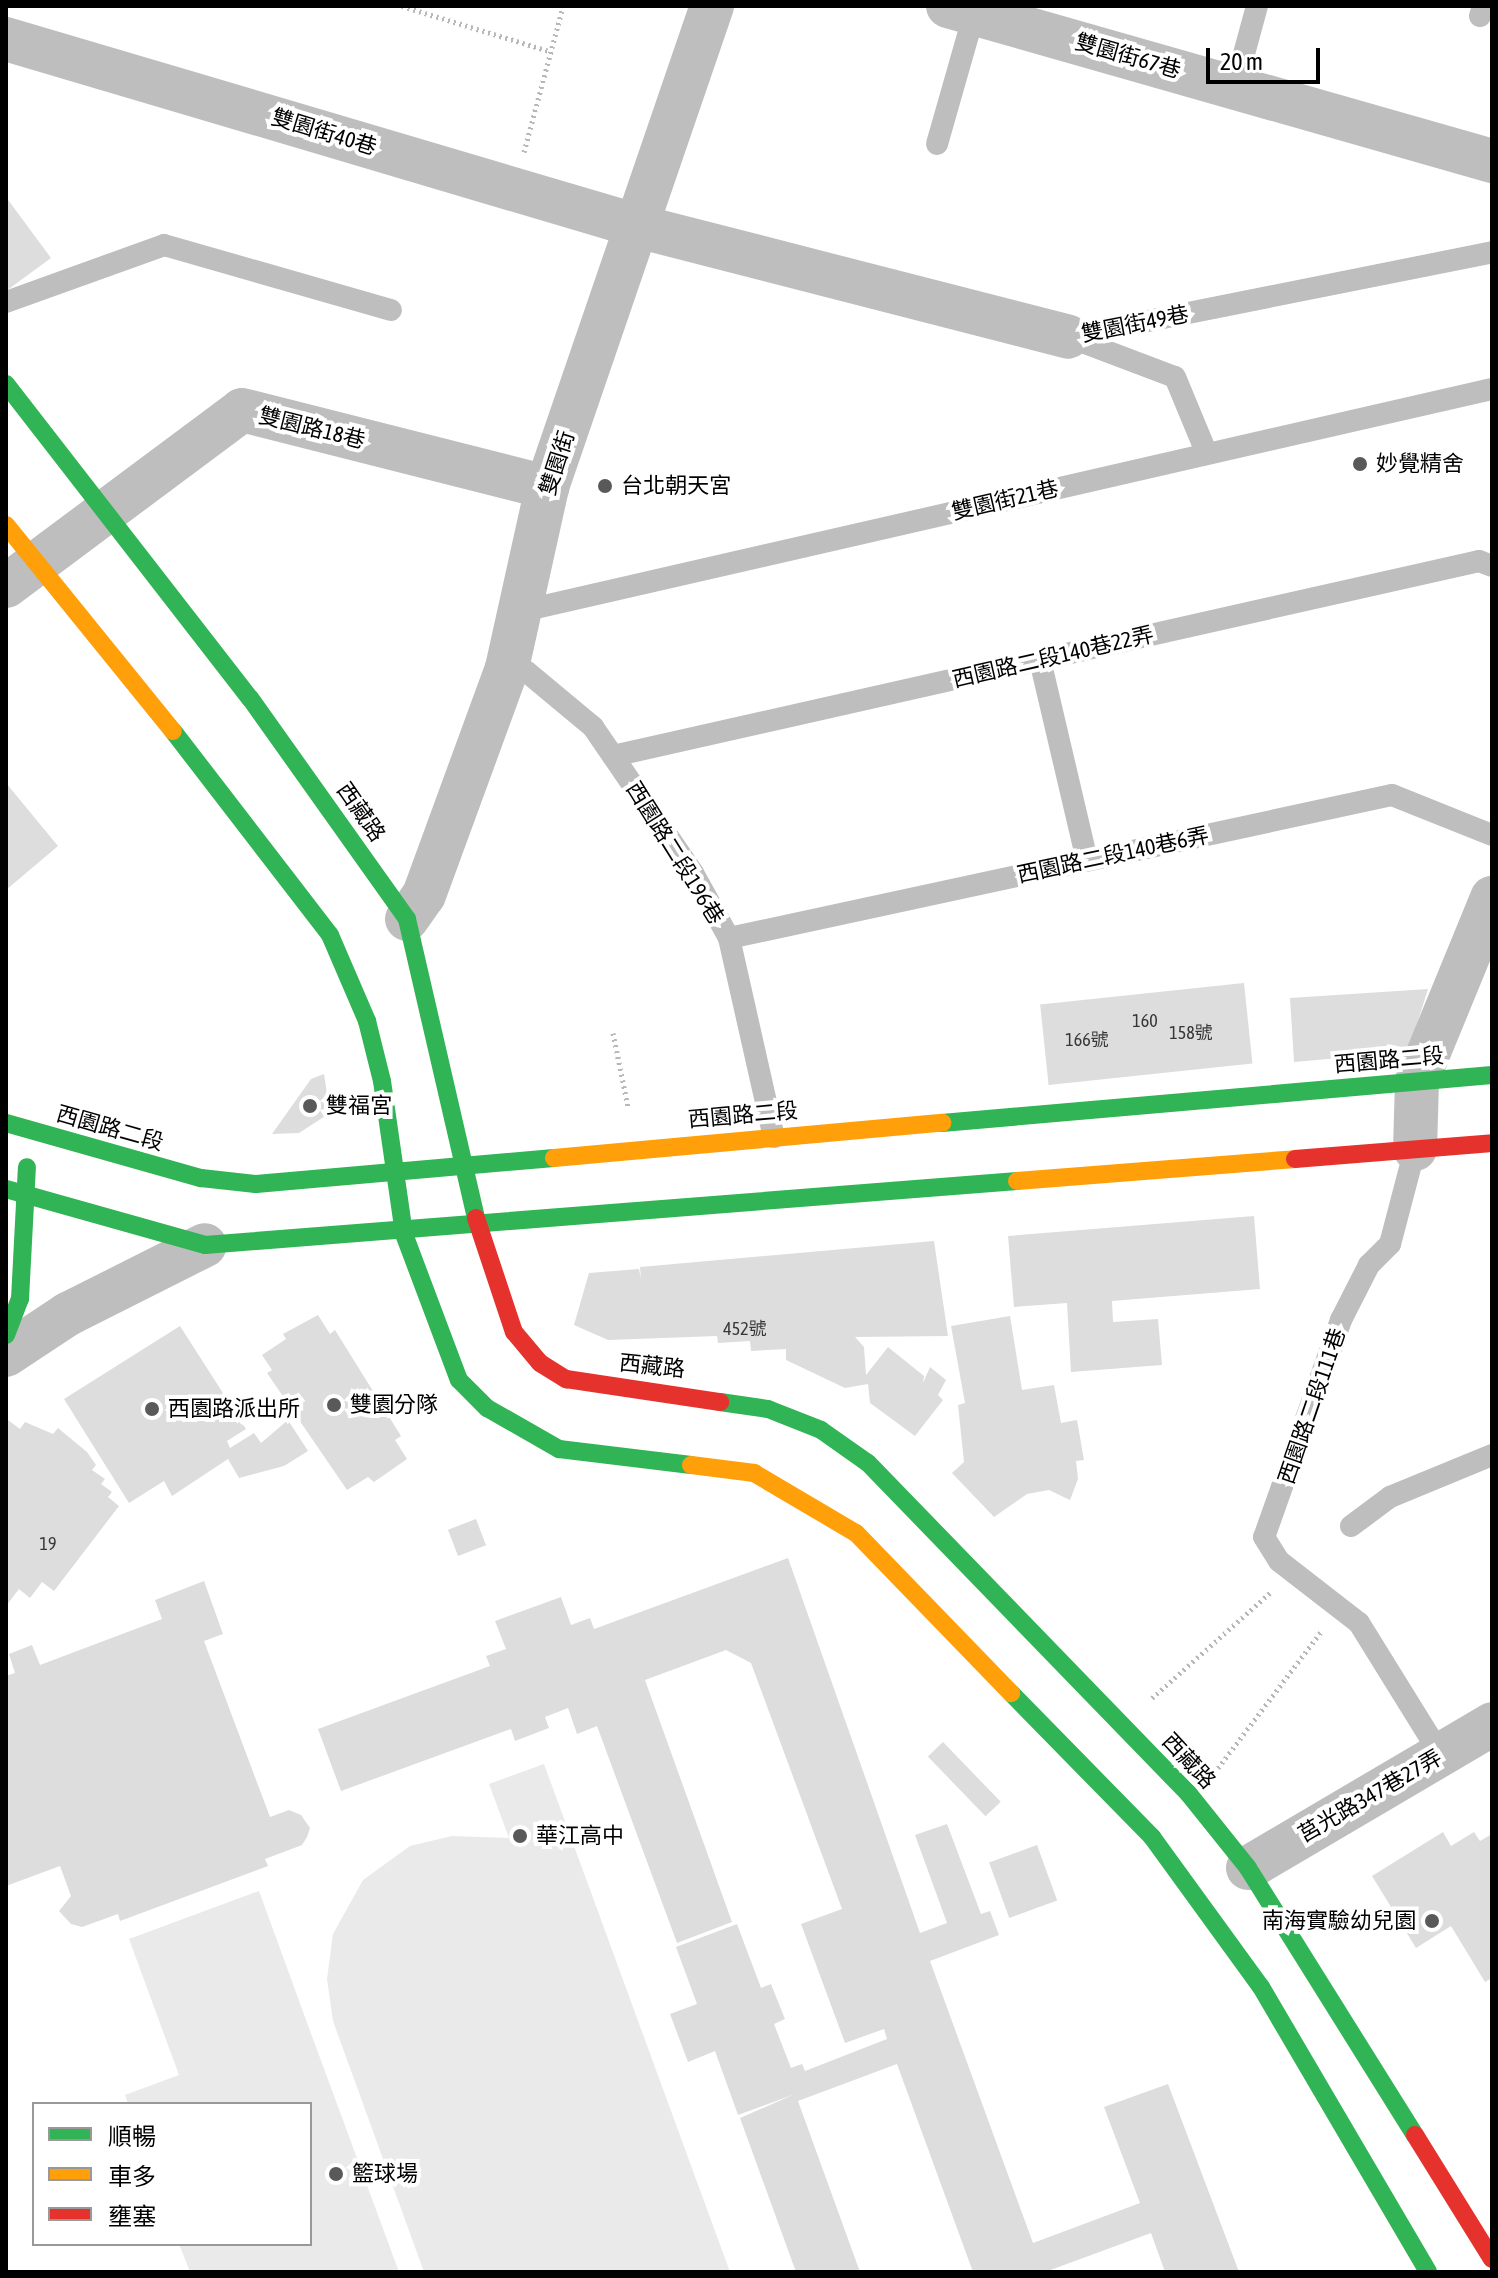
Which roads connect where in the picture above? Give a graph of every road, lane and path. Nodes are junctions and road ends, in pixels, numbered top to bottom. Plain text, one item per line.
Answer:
1 (402, 6) edge
2 (563, 6) edge
3 (712, 6) edge
4 (1257, 6) edge
5 (961, 10) edge
6 (1042, 18) edge
7 (6, 39) edge
8 (549, 51) junction
9 (1235, 87) junction
10 (937, 144) dead end
11 (1492, 161) edge
12 (514, 189) junction
13 (641, 227) junction
14 (1492, 252) edge
15 (6, 302) edge
16 (391, 310) dead end
17 (1068, 337) junction
18 (6, 384) edge
19 (1492, 389) edge
20 (1206, 452) junction
21 (547, 487) junction
22 (107, 515) junction
23 (6, 525) edge
24 (1492, 566) edge
25 (21, 575) edge
26 (518, 612) junction
27 (1040, 660) junction
28 (507, 668) junction
29 (613, 756) junction
30 (1492, 835) edge
31 (1087, 861) junction
32 (1489, 915) edge
33 (407, 919) junction
34 (729, 938) junction
35 (613, 1033) dead end
36 (1492, 1075) edge
37 (1417, 1081) junction
38 (628, 1107) dead end
39 (15, 1126) edge
40 (774, 1137) junction
41 (1492, 1143) edge
42 (1415, 1149) junction
43 (462, 1163) junction
44 (394, 1168) junction
45 (6, 1189) edge
46 (29, 1196) junction
47 (478, 1228) junction
48 (404, 1234) junction
49 (205, 1245) junction
50 (6, 1335) edge
51 (6, 1355) edge
52 (1492, 1455) edge
53 (1351, 1526) dead end
54 (1294, 1571) junction
55 (1341, 1606) junction
56 (1492, 1724) edge
57 (1122, 1726) junction
58 (1441, 1755) junction
59 (1194, 1800) junction
60 (1248, 1868) junction
61 (1492, 2259) edge
62 (1428, 2272) edge

1 - 8 path
2 - 8 path
3 - 13 street, 雙園街
4 - 9 lane
5 - 6 street, 雙園街67巷
5 - 10 lane
6 - 9 street, 雙園街67巷
7 - 12 street, 雙園街40巷
8 - 12 path
9 - 11 street, 雙園街67巷
12 - 13 street, 雙園街40巷
13 - 17 street, 雙園街49巷
13 - 21 street, 雙園街
14 - 17 lane, 雙園街49巷
15 - 16 lane
17 - 20 lane
18 - 22 street, 西藏路
19 - 20 lane, 雙園街21巷
20 - 26 lane, 雙園街21巷
21 - 22 street, 雙園路18巷
21 - 26 street, 雙園街
22 - 25 street
22 - 33 street, 西藏路
23 - 25 street
24 - 27 lane, 西園路二段140巷22弄
25 - 44 street
26 - 28 street, 雙園街
27 - 29 lane, 西園路二段140巷22弄
27 - 31 lane
28 - 29 lane, 西園路二段196巷
28 - 33 street, 雙園街
29 - 34 lane, 西園路二段196巷
30 - 31 lane, 西園路二段140巷6弄
31 - 34 lane, 西園路二段140巷6弄
32 - 37 street
33 - 43 street, 西藏路
34 - 40 lane, 西園路二段196巷
35 - 38 path
36 - 37 street, 西園路二段
37 - 40 street, 西園路二段
37 - 42 street
39 - 44 street, 西園路二段
39 - 46 street
40 - 43 street, 西園路二段
41 - 42 street
42 - 47 street
42 - 54 lane, 西園路二段111巷
43 - 44 street, 西園路二段
43 - 47 street, 西藏路
44 - 48 street
45 - 46 street
46 - 49 street
46 - 50 street
47 - 48 street
47 - 57 street, 西藏路
48 - 49 street
48 - 62 street
49 - 51 street
52 - 53 lane
54 - 55 lane, 西園路二段111巷
54 - 57 path
55 - 58 lane, 西園路二段111巷
55 - 59 path
56 - 58 street, 莒光路347巷27弄
57 - 59 street, 西藏路
58 - 60 street, 莒光路347巷27弄
59 - 60 street, 西藏路
60 - 61 street, 西藏路

